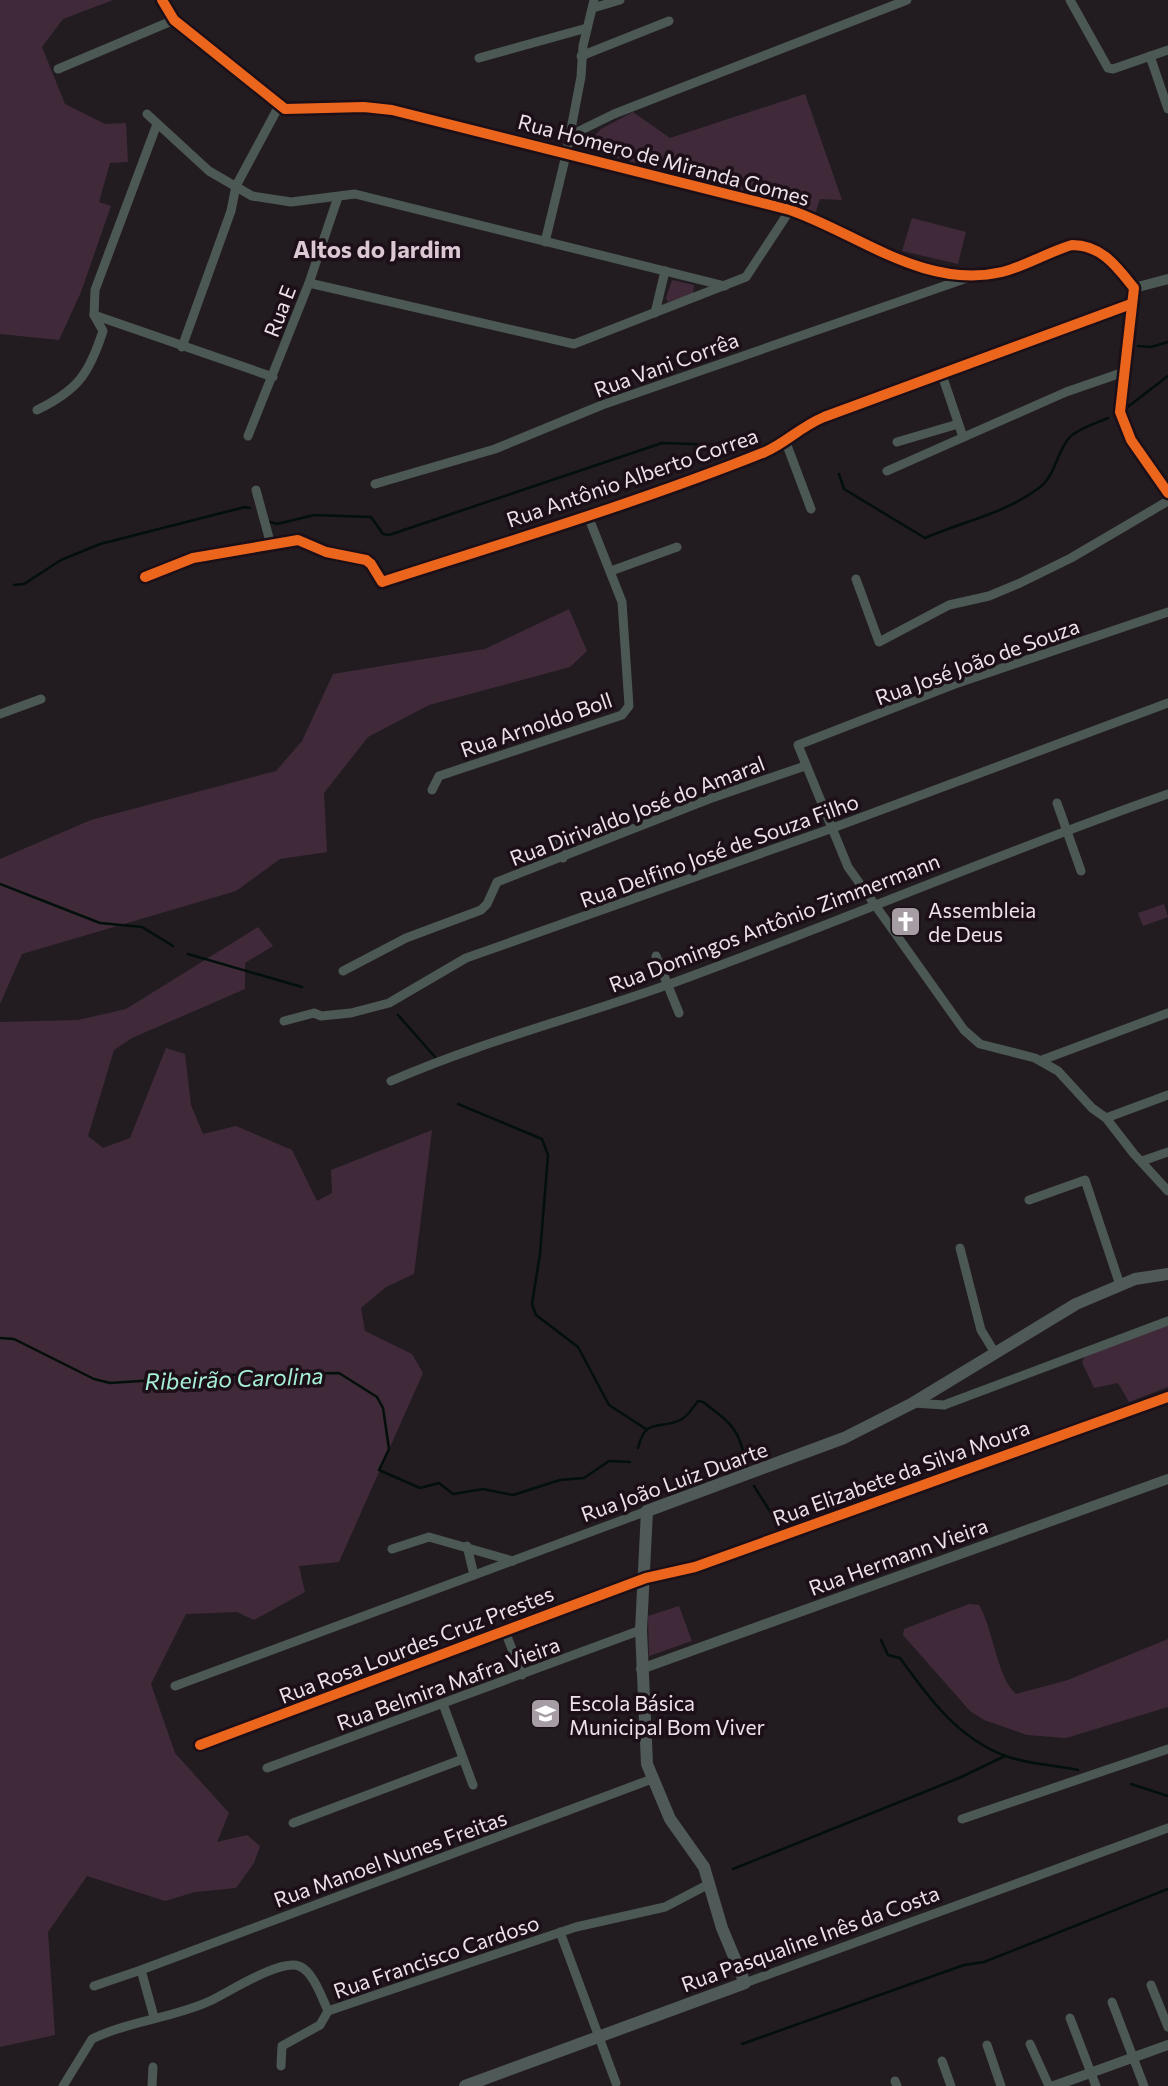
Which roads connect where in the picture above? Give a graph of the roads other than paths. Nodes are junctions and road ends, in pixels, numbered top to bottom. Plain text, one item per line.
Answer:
1 (620, 0) edge
2 (907, 0) edge
3 (1070, 0) edge
4 (165, 1) edge
5 (593, 4) edge
6 (174, 20) junction
7 (669, 21) dead end
8 (587, 28) junction
9 (1168, 50) edge
10 (581, 56) junction
11 (1150, 56) junction
12 (479, 58) dead end
13 (58, 69) dead end
14 (279, 106) junction
15 (1168, 109) edge
16 (146, 114) dead end
17 (157, 124) junction
18 (569, 136) junction
19 (566, 155) junction
20 (236, 186) junction
21 (338, 197) junction
22 (790, 210) junction
23 (545, 242) junction
24 (665, 271) junction
25 (970, 277) junction
26 (1168, 279) edge
27 (309, 283) junction
28 (725, 286) junction
29 (1134, 288) junction
30 (1131, 304) junction
31 (655, 313) junction
32 (94, 314) junction
33 (182, 347) junction
34 (1124, 372) junction
35 (942, 375) junction
36 (273, 377) junction
37 (37, 410) dead end
38 (958, 424) junction
39 (248, 436) dead end
40 (963, 437) junction
41 (785, 440) junction
42 (897, 442) dead end
43 (887, 471) dead end
44 (374, 484) dead end
45 (256, 490) dead end
46 (1168, 493) edge
47 (1168, 501) edge
48 (811, 509) dead end
49 (588, 516) junction
50 (271, 545) junction
51 (677, 547) dead end
52 (611, 572) junction
53 (145, 577) dead end
54 (856, 579) dead end
55 (1168, 612) edge
56 (41, 699) dead end
57 (1168, 703) edge
58 (0, 714) edge
59 (805, 766) junction
60 (432, 790) dead end
61 (1168, 794) edge
62 (1057, 803) dead end
63 (830, 829) junction
64 (1065, 829) junction
65 (554, 837) dead end
66 (563, 859) junction
67 (1081, 871) dead end
68 (874, 903) junction
69 (656, 956) dead end
70 (343, 971) dead end
71 (667, 985) junction
72 (679, 1013) dead end
73 (1168, 1013) edge
74 (284, 1021) dead end
75 (1042, 1060) junction
76 (391, 1081) dead end
77 (1168, 1095) edge
78 (1107, 1118) junction
79 (1168, 1152) edge
80 (1142, 1161) junction
81 (1168, 1191) edge
82 (1029, 1200) dead end
83 (960, 1248) dead end
84 (1168, 1274) edge
85 (1120, 1285) junction
86 (1168, 1321) edge
87 (995, 1353) junction
88 (1168, 1397) edge
89 (913, 1403) junction
90 (1168, 1479) edge
91 (648, 1511) junction
92 (467, 1546) junction
93 (392, 1549) dead end
94 (513, 1561) junction
95 (474, 1575) junction
96 (646, 1578) junction
97 (641, 1630) junction
98 (505, 1631) junction
99 (641, 1669) junction
100 (522, 1675) junction
101 (175, 1686) dead end
102 (443, 1704) junction
103 (200, 1745) dead end
104 (1168, 1748) edge
105 (463, 1759) junction
106 (267, 1768) dead end
107 (652, 1779) junction
108 (473, 1786) dead end
109 (962, 1819) dead end
110 (293, 1823) dead end
111 (1168, 1828) edge
112 (709, 1884) junction
113 (560, 1932) junction
114 (141, 1970) junction
115 (744, 1983) junction
116 (1150, 1985) dead end
117 (94, 1986) dead end
118 (1112, 2002) dead end
119 (328, 2011) junction
120 (154, 2017) junction
121 (1070, 2018) dead end
122 (1168, 2027) edge
123 (598, 2037) junction
124 (1030, 2044) dead end
125 (987, 2045) dead end
126 (1168, 2045) edge
127 (1132, 2057) junction
128 (942, 2061) dead end
129 (281, 2066) dead end
130 (153, 2067) dead end
131 (1090, 2071) junction
132 (616, 2083) dead end
133 (63, 2086) edge
134 (152, 2086) edge
135 (466, 2086) edge
136 (951, 2086) edge
137 (1001, 2086) edge
138 (1051, 2086) edge
139 (1096, 2086) edge
140 (1144, 2086) edge

1 - 5 street
2 - 18 street
3 - 11 street
4 - 6 street
5 - 8 street
6 - 13 street
6 - 14 street
7 - 10 street
8 - 10 street
8 - 12 street
9 - 11 street
10 - 18 street
11 - 15 street
14 - 19 street, Rua Homero de Miranda Gomes
14 - 20 street
16 - 17 street
17 - 20 street
17 - 32 street
18 - 19 street
19 - 22 street, Rua Homero de Miranda Gomes
19 - 23 street
20 - 21 street
20 - 33 street
21 - 23 street
21 - 27 street, Rua E
22 - 25 street, Rua Homero de Miranda Gomes
22 - 28 street
23 - 24 street
24 - 28 street
24 - 31 street
25 - 29 street, Rua Homero de Miranda Gomes
25 - 44 street, Rua Vani Corrêa
26 - 29 street
27 - 31 street
27 - 36 street, Rua E
28 - 31 street
29 - 30 street
30 - 34 street
30 - 35 street, Rua Antônio Alberto Correa
32 - 33 street
32 - 37 street
33 - 36 street
34 - 40 street
34 - 46 street
35 - 38 street
35 - 41 street, Rua Antônio Alberto Correa
36 - 39 street, Rua E
38 - 40 street
38 - 42 street
40 - 43 street
41 - 48 street
41 - 49 street, Rua Antônio Alberto Correa
45 - 50 street
47 - 54 street
49 - 50 street, Rua Antônio Alberto Correa
49 - 52 street, Rua Arnoldo Boll
50 - 53 street, Rua Antônio Alberto Correa
51 - 52 street
52 - 60 street, Rua Arnoldo Boll
55 - 59 street, Rua José João de Souza
56 - 58 street
57 - 63 street, Rua Delfino José de Souza Filho
59 - 63 street
59 - 66 street, Rua Dirivaldo José do Amaral
61 - 64 street, Rua Domingos Antônio Zimmermann
62 - 64 street
63 - 68 street
63 - 74 street, Rua Delfino José de Souza Filho
64 - 67 street
64 - 68 street, Rua Domingos Antônio Zimmermann
65 - 66 street
66 - 70 street, Rua Dirivaldo José do Amaral
68 - 71 street, Rua Domingos Antônio Zimmermann
68 - 75 street
69 - 71 street
71 - 72 street
71 - 76 street, Rua Domingos Antônio Zimmermann
73 - 75 street
75 - 78 street
77 - 78 street
78 - 80 street
79 - 80 street
80 - 81 street
82 - 85 street
83 - 87 street
84 - 85 main road, Rua João Luiz Duarte
85 - 87 main road, Rua João Luiz Duarte
86 - 89 street
87 - 89 main road, Rua João Luiz Duarte
88 - 96 street, Rua Elizabete da Silva Moura
89 - 91 main road, Rua João Luiz Duarte
90 - 99 street, Rua Hermann Vieira
91 - 94 street, Rua João Luiz Duarte
91 - 96 main road
92 - 93 street
92 - 94 street
92 - 95 street
94 - 95 street, Rua João Luiz Duarte
95 - 101 street, Rua João Luiz Duarte
96 - 97 main road
96 - 98 street, Rua Rosa Lourdes Cruz Prestes
97 - 99 main road
97 - 100 street, Rua Belmira Mafra Vieira
98 - 100 street
98 - 103 street, Rua Rosa Lourdes Cruz Prestes
99 - 107 main road
100 - 102 street, Rua Belmira Mafra Vieira
102 - 105 street
102 - 106 street, Rua Belmira Mafra Vieira
104 - 109 street
105 - 108 street
105 - 110 street
107 - 112 main road
107 - 114 street, Rua Manoel Nunes Freitas
111 - 115 street, Rua Pasqualine Inês da Costa
112 - 113 street, Rua Francisco Cardoso
112 - 115 main road
113 - 119 street, Rua Francisco Cardoso
113 - 123 street
114 - 117 street, Rua Manoel Nunes Freitas
114 - 120 street
115 - 123 main road, Rua Pasqualine Inês da Costa
116 - 122 street
118 - 127 street
119 - 120 street, Rua Francisco Cardoso
119 - 129 street
120 - 133 street, Rua Francisco Cardoso
121 - 131 street
123 - 132 street
123 - 135 main road, Rua Pasqualine Inês da Costa
124 - 138 street
125 - 137 street
126 - 127 street
127 - 131 street
127 - 140 street
128 - 136 street
130 - 134 street
131 - 138 street
131 - 139 street

